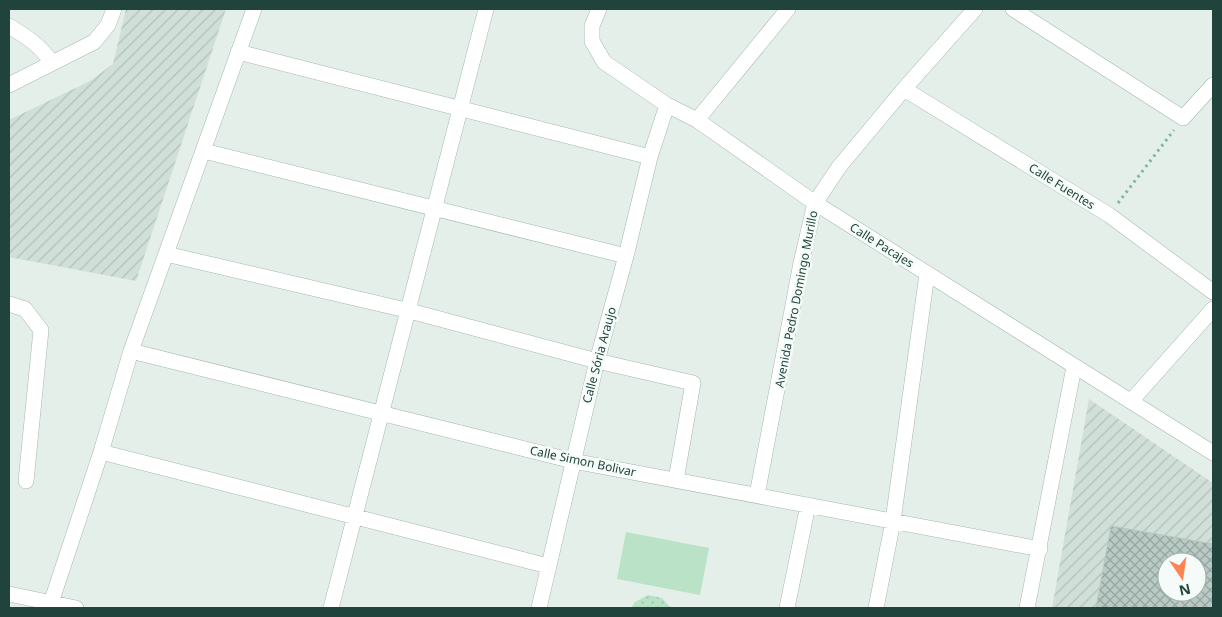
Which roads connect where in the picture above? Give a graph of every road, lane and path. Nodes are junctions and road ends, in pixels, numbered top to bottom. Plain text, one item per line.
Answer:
1 (114, 9) edge
2 (254, 9) edge
3 (486, 9) edge
4 (599, 9) edge
5 (788, 9) edge
6 (975, 9) edge
7 (1013, 9) edge
8 (9, 26) edge
9 (238, 52) junction
10 (52, 63) junction
11 (9, 85) edge
12 (1213, 85) edge
13 (904, 89) junction
14 (667, 105) junction
15 (460, 107) junction
16 (1183, 118) junction
17 (697, 120) junction
18 (204, 151) junction
19 (650, 157) junction
20 (815, 203) junction
21 (435, 207) junction
22 (1109, 215) junction
23 (166, 254) junction
24 (626, 256) junction
25 (927, 274) junction
26 (1213, 292) edge
27 (9, 304) edge
28 (1213, 309) edge
29 (406, 310) junction
30 (131, 351) junction
31 (597, 361) junction
32 (1074, 366) junction
33 (1132, 400) junction
34 (382, 413) junction
35 (101, 452) junction
36 (1213, 453) edge
37 (573, 460) junction
38 (676, 480) junction
39 (26, 481) dead end
40 (757, 495) junction
41 (808, 505) junction
42 (356, 517) junction
43 (893, 521) junction
44 (1040, 549) junction
45 (548, 566) junction
46 (9, 594) edge
47 (51, 603) junction
48 (76, 608) edge
49 (331, 608) edge
50 (539, 608) edge
51 (786, 608) edge
52 (876, 608) edge
53 (1027, 608) edge

1 - 10 street
2 - 9 street
3 - 15 street
4 - 14 street, Calle Pacajes
5 - 17 street
6 - 13 street, Avenida Pedro Domingo Murillo
7 - 16 street
8 - 10 street
9 - 15 street
9 - 18 street
10 - 11 street
12 - 16 street
13 - 20 street, Avenida Pedro Domingo Murillo
13 - 22 street, Calle Fuentes
14 - 17 street, Calle Pacajes
14 - 19 street, Calle Sória Araujo
15 - 19 street
15 - 21 street
16 - 22 path
17 - 20 street, Calle Pacajes
18 - 21 street
18 - 23 street
19 - 24 street, Calle Sória Araujo
20 - 25 street, Calle Pacajes
20 - 40 street, Avenida Pedro Domingo Murillo
21 - 24 street
21 - 29 street
22 - 26 street, Calle Fuentes
23 - 29 street
23 - 30 street
24 - 31 street, Calle Sória Araujo
25 - 32 street, Calle Pacajes
25 - 43 street
27 - 39 street
28 - 33 street
29 - 31 street
29 - 34 street
30 - 34 street, Calle Simon Bolivar
30 - 35 street
31 - 37 street, Calle Sória Araujo
31 - 38 street
32 - 33 street, Calle Pacajes
32 - 44 street
33 - 36 street, Calle Pacajes
34 - 37 street, Calle Simon Bolivar
34 - 42 street
35 - 42 street
35 - 47 street
37 - 38 street, Calle Simon Bolivar
37 - 45 street, Calle Sória Araujo
38 - 40 street, Calle Simon Bolivar
40 - 41 street, Calle Simon Bolivar
41 - 43 street, Calle Simon Bolivar
41 - 51 street
42 - 45 street
42 - 49 street
43 - 44 street, Calle Simon Bolivar
43 - 52 street
44 - 53 street
45 - 50 street, Calle Sória Araujo
46 - 47 street
47 - 48 street

